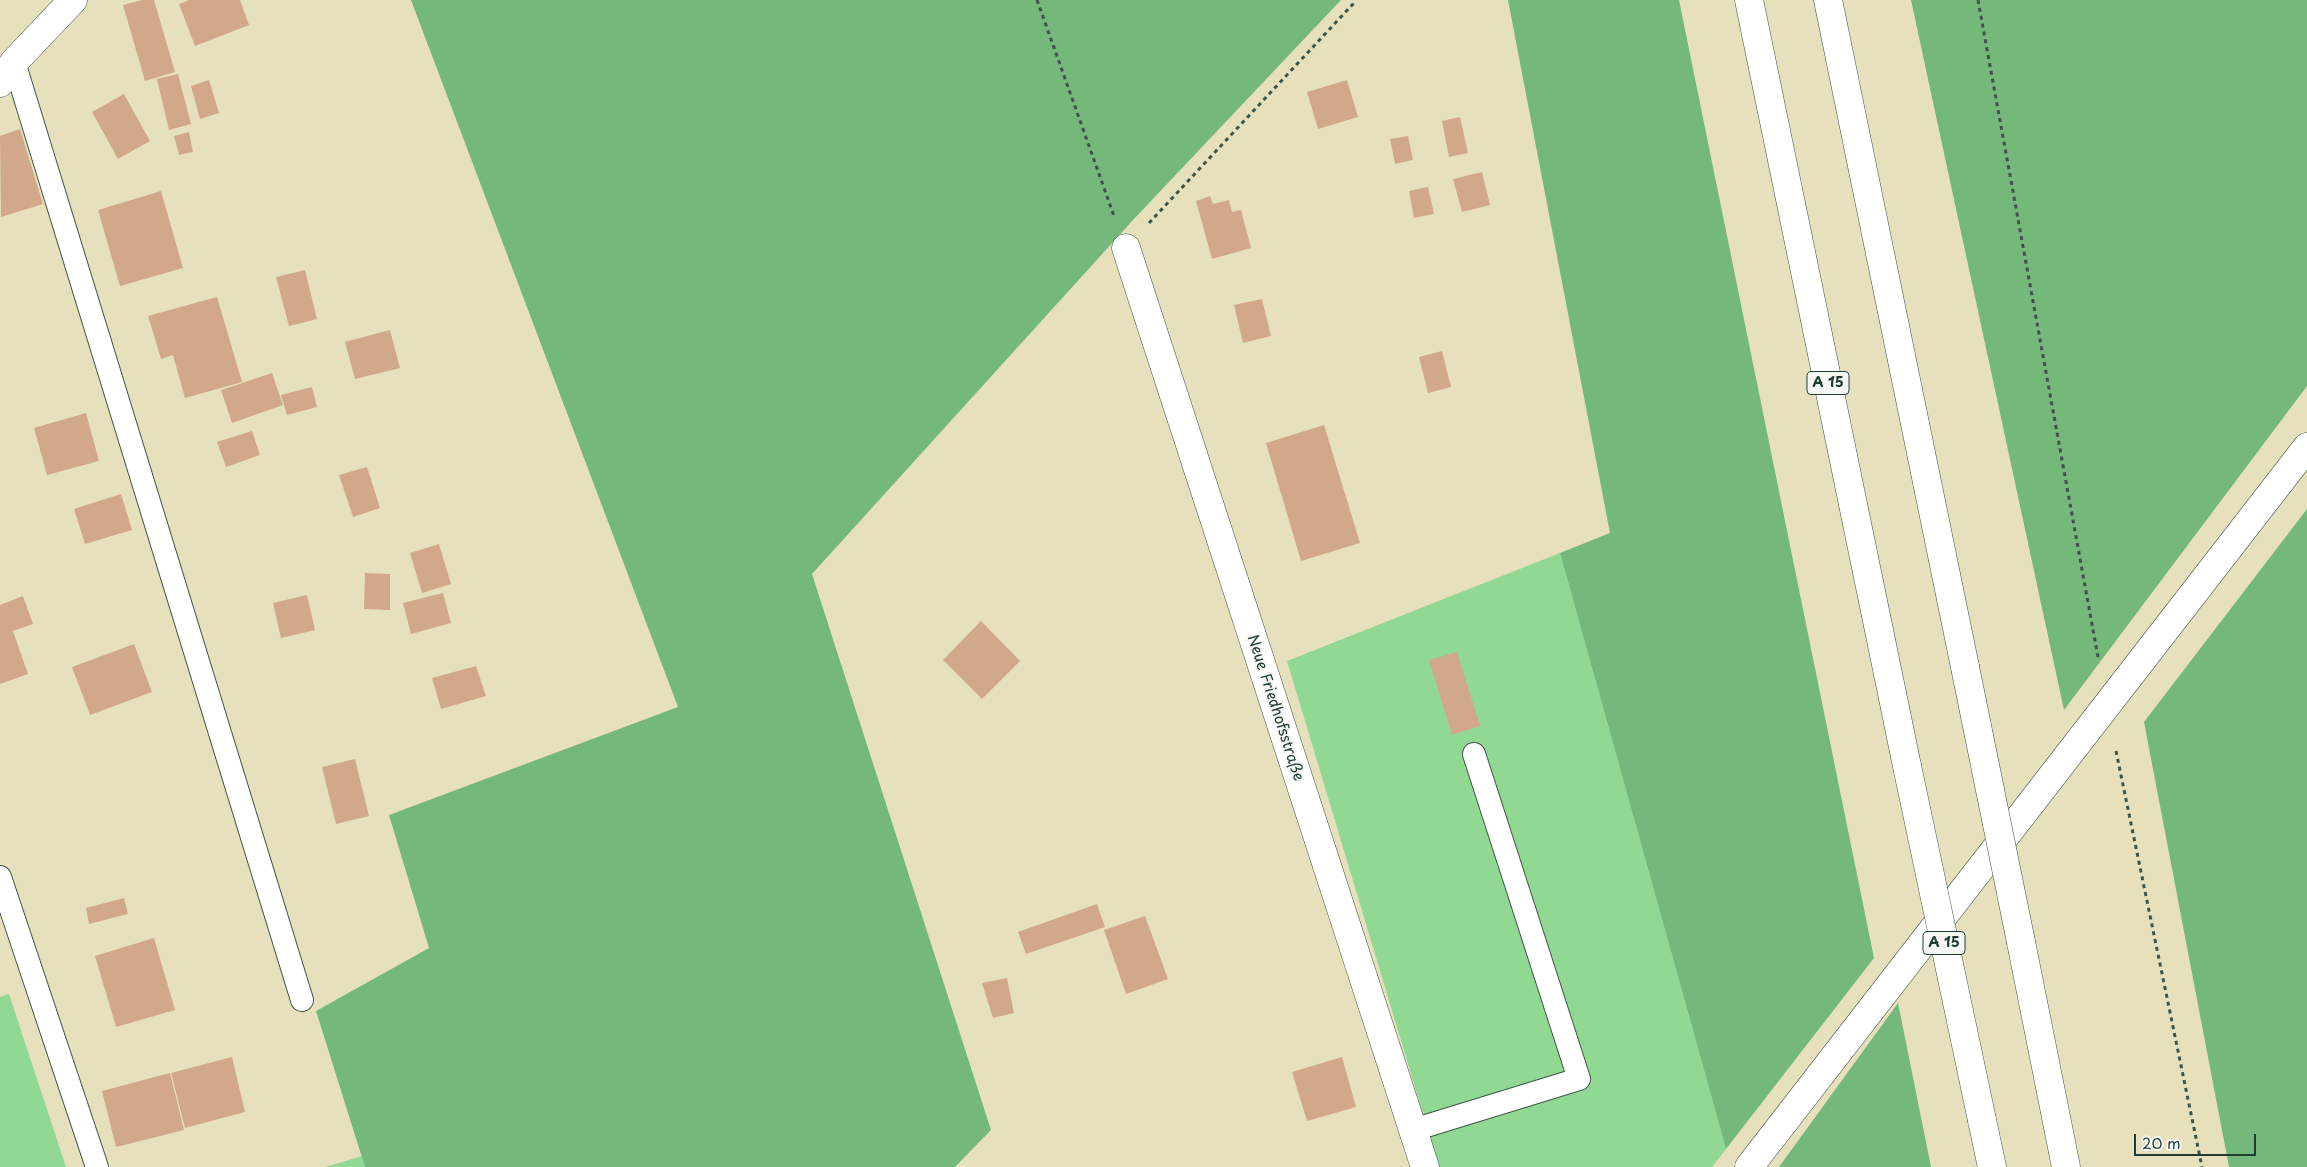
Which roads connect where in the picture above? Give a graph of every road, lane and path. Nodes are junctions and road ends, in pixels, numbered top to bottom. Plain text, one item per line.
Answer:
1 (73, 0) edge
2 (1037, 0) edge
3 (1354, 0) edge
4 (1749, 0) edge
5 (1828, 0) edge
6 (1978, 0) edge
7 (7, 72) edge
8 (1126, 248) junction
9 (2307, 447) edge
10 (2107, 706) junction
11 (1474, 754) dead end
12 (0, 877) edge
13 (302, 1000) dead end
14 (1413, 1130) junction
15 (97, 1167) edge
16 (1425, 1167) edge
17 (1749, 1167) edge
18 (1992, 1167) edge
19 (2066, 1167) edge
20 (2202, 1167) edge

1 - 7 main road
2 - 8 path
3 - 8 path
4 - 18 main road, A 15, bridge
5 - 19 main road, bridge
6 - 10 path
7 - 13 lane
8 - 14 main road, Neue Friedhofsstraße
9 - 10 main road
10 - 17 main road
10 - 20 path
11 - 14 lane
12 - 15 lane
14 - 16 main road, Neue Friedhofsstraße

